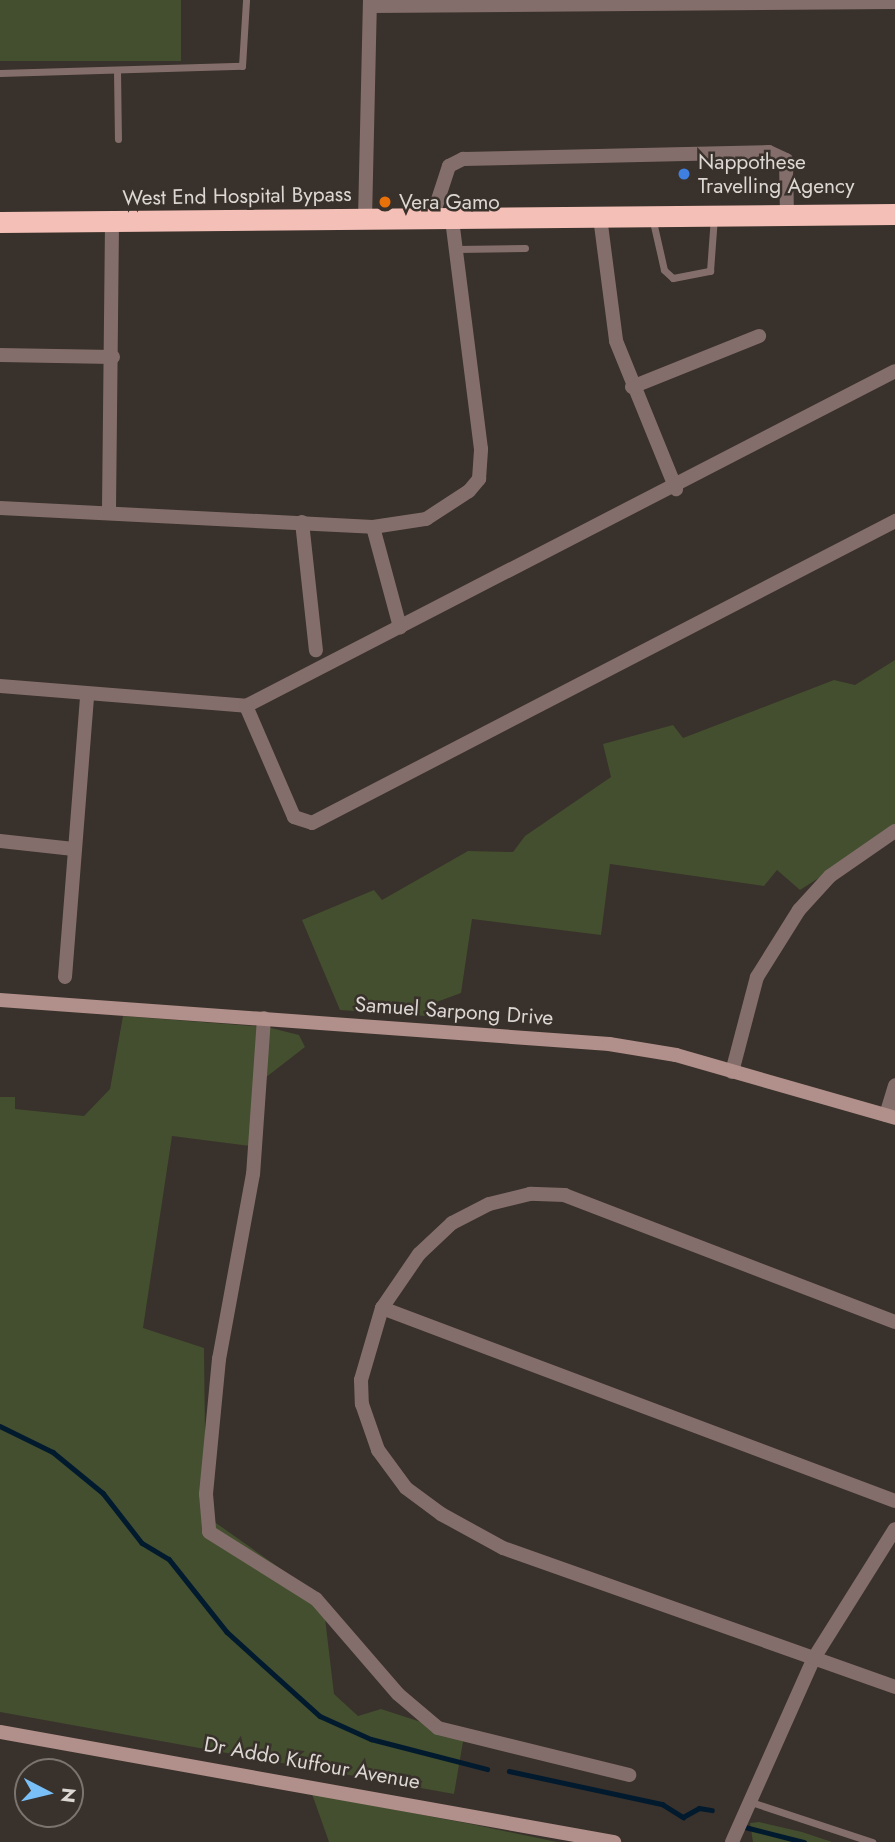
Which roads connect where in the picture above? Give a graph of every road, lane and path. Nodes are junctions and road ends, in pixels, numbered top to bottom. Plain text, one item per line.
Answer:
1 (246, 0) edge
2 (895, 2) edge
3 (370, 3) edge
4 (117, 70) junction
5 (0, 73) edge
6 (117, 139) dead end
7 (895, 214) edge
8 (787, 215) junction
9 (600, 217) junction
10 (652, 217) junction
11 (714, 217) junction
12 (442, 218) junction
13 (365, 219) junction
14 (0, 222) edge
15 (112, 223) junction
16 (525, 248) dead end
17 (456, 249) junction
18 (759, 336) dead end
19 (0, 355) edge
20 (113, 357) junction
21 (895, 372) edge
22 (632, 387) junction
23 (676, 489) junction
24 (0, 508) edge
25 (109, 510) junction
26 (895, 521) edge
27 (302, 522) junction
28 (373, 527) junction
29 (400, 627) junction
30 (316, 650) dead end
31 (0, 686) edge
32 (87, 695) junction
33 (246, 706) junction
34 (895, 831) edge
35 (0, 841) edge
36 (74, 849) junction
37 (65, 977) dead end
38 (0, 1000) edge
39 (264, 1018) junction
40 (732, 1072) junction
41 (894, 1090) edge
42 (890, 1117) edge
43 (382, 1308) junction
44 (895, 1322) edge
45 (895, 1501) edge
46 (895, 1529) edge
47 (814, 1658) junction
48 (895, 1687) edge
49 (0, 1732) edge
50 (629, 1775) dead end
51 (748, 1800) junction
52 (614, 1842) edge
53 (732, 1842) edge
54 (872, 1842) edge

1 - 4 lane
2 - 3 street
3 - 13 street
4 - 5 lane
4 - 6 lane
7 - 8 highway, West End Hospital Bypass
8 - 11 highway, West End Hospital Bypass
8 - 12 street
9 - 10 highway, West End Hospital Bypass
9 - 12 highway, West End Hospital Bypass
9 - 22 street
10 - 11 highway, West End Hospital Bypass
10 - 11 lane
12 - 13 highway, West End Hospital Bypass
12 - 17 street
13 - 15 highway, West End Hospital Bypass
14 - 15 highway, West End Hospital Bypass
15 - 20 street
16 - 17 lane
17 - 28 street
18 - 22 street
19 - 20 street
20 - 25 street
21 - 23 street
22 - 23 street
23 - 29 street
24 - 25 street
25 - 27 street
26 - 33 street
27 - 28 street
27 - 30 street
28 - 29 street
29 - 33 street
31 - 32 street
32 - 33 street
32 - 36 street
34 - 40 street
35 - 36 street
36 - 37 street
38 - 39 street, Samuel Sarpong Drive
39 - 40 street, Samuel Sarpong Drive
39 - 50 street
40 - 42 street, Samuel Sarpong Drive
41 - 42 street
43 - 44 street
43 - 45 street
43 - 47 street
46 - 47 street
47 - 48 street
47 - 51 street
49 - 52 street, Dr Addo Kuffour Avenue
51 - 53 street
51 - 54 lane

